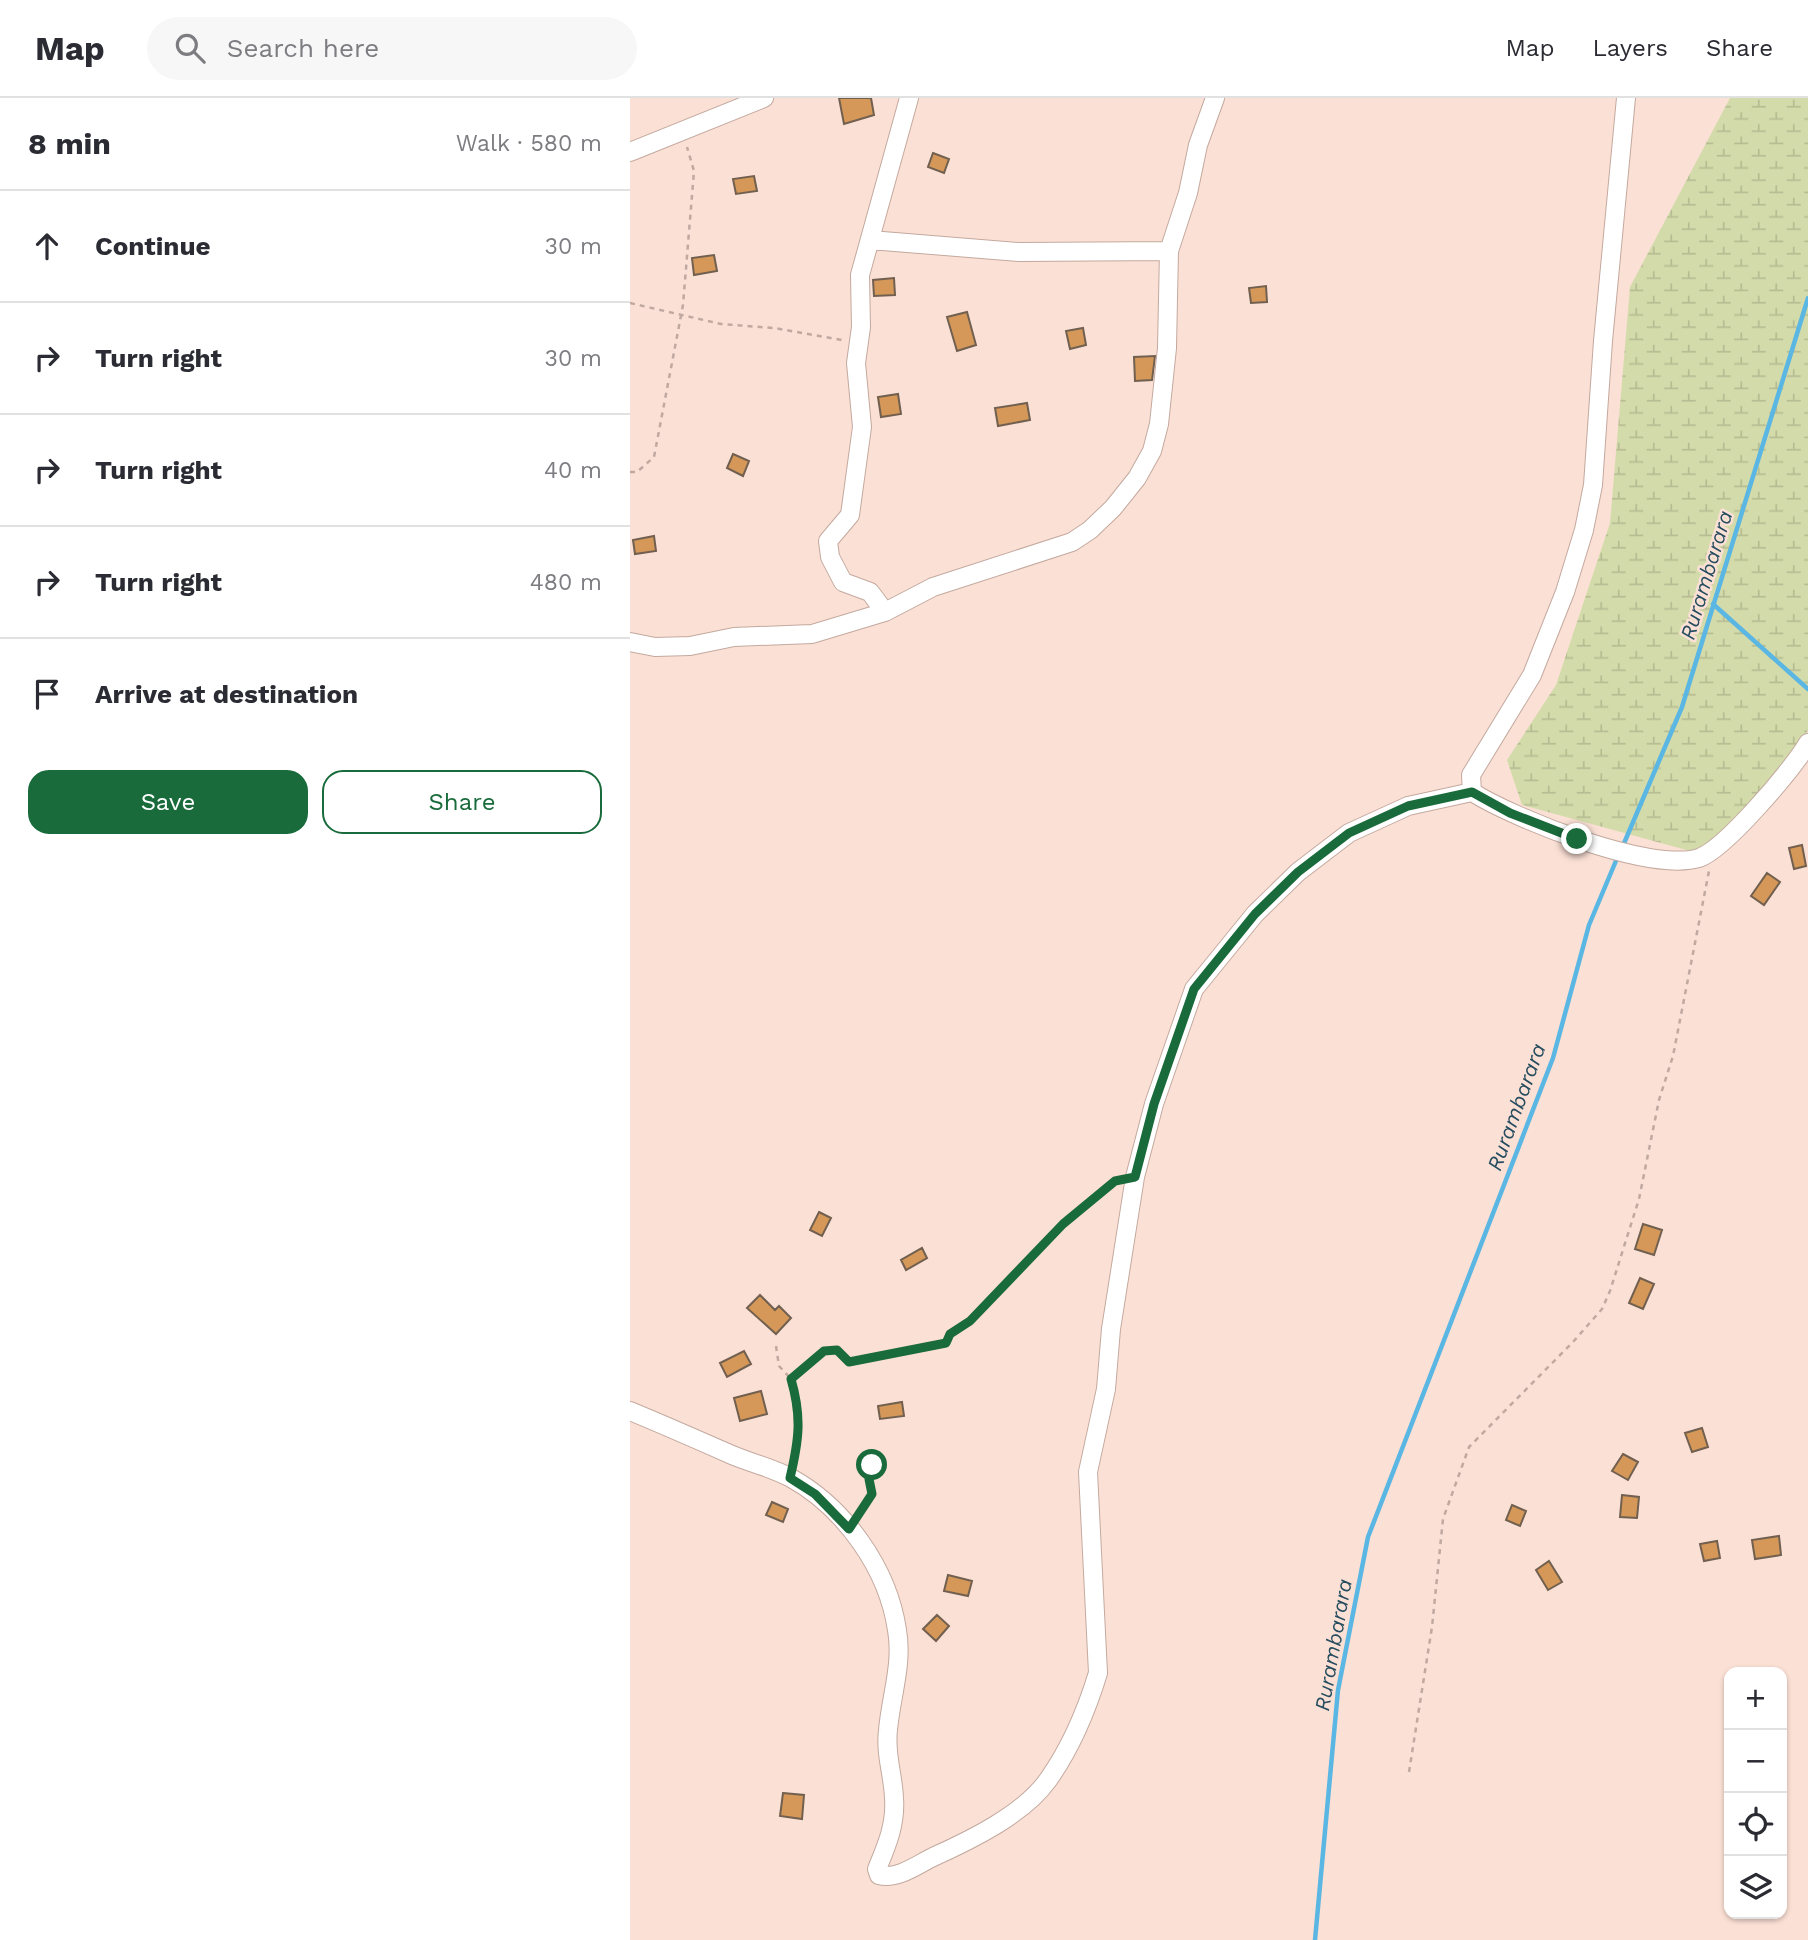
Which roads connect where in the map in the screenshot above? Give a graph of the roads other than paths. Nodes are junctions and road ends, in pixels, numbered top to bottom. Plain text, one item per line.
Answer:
1 (764, 98) edge
2 (909, 98) edge
3 (1215, 98) edge
4 (1626, 98) edge
5 (630, 152) edge
6 (870, 240) junction
7 (1169, 251) junction
8 (885, 612) junction
9 (630, 642) edge
10 (1808, 743) edge
11 (1472, 792) junction
12 (630, 1411) edge

1 - 5 street
2 - 6 street
3 - 7 street
4 - 11 street
6 - 7 street
6 - 8 street
7 - 8 street
8 - 9 street
10 - 11 street
11 - 12 street

